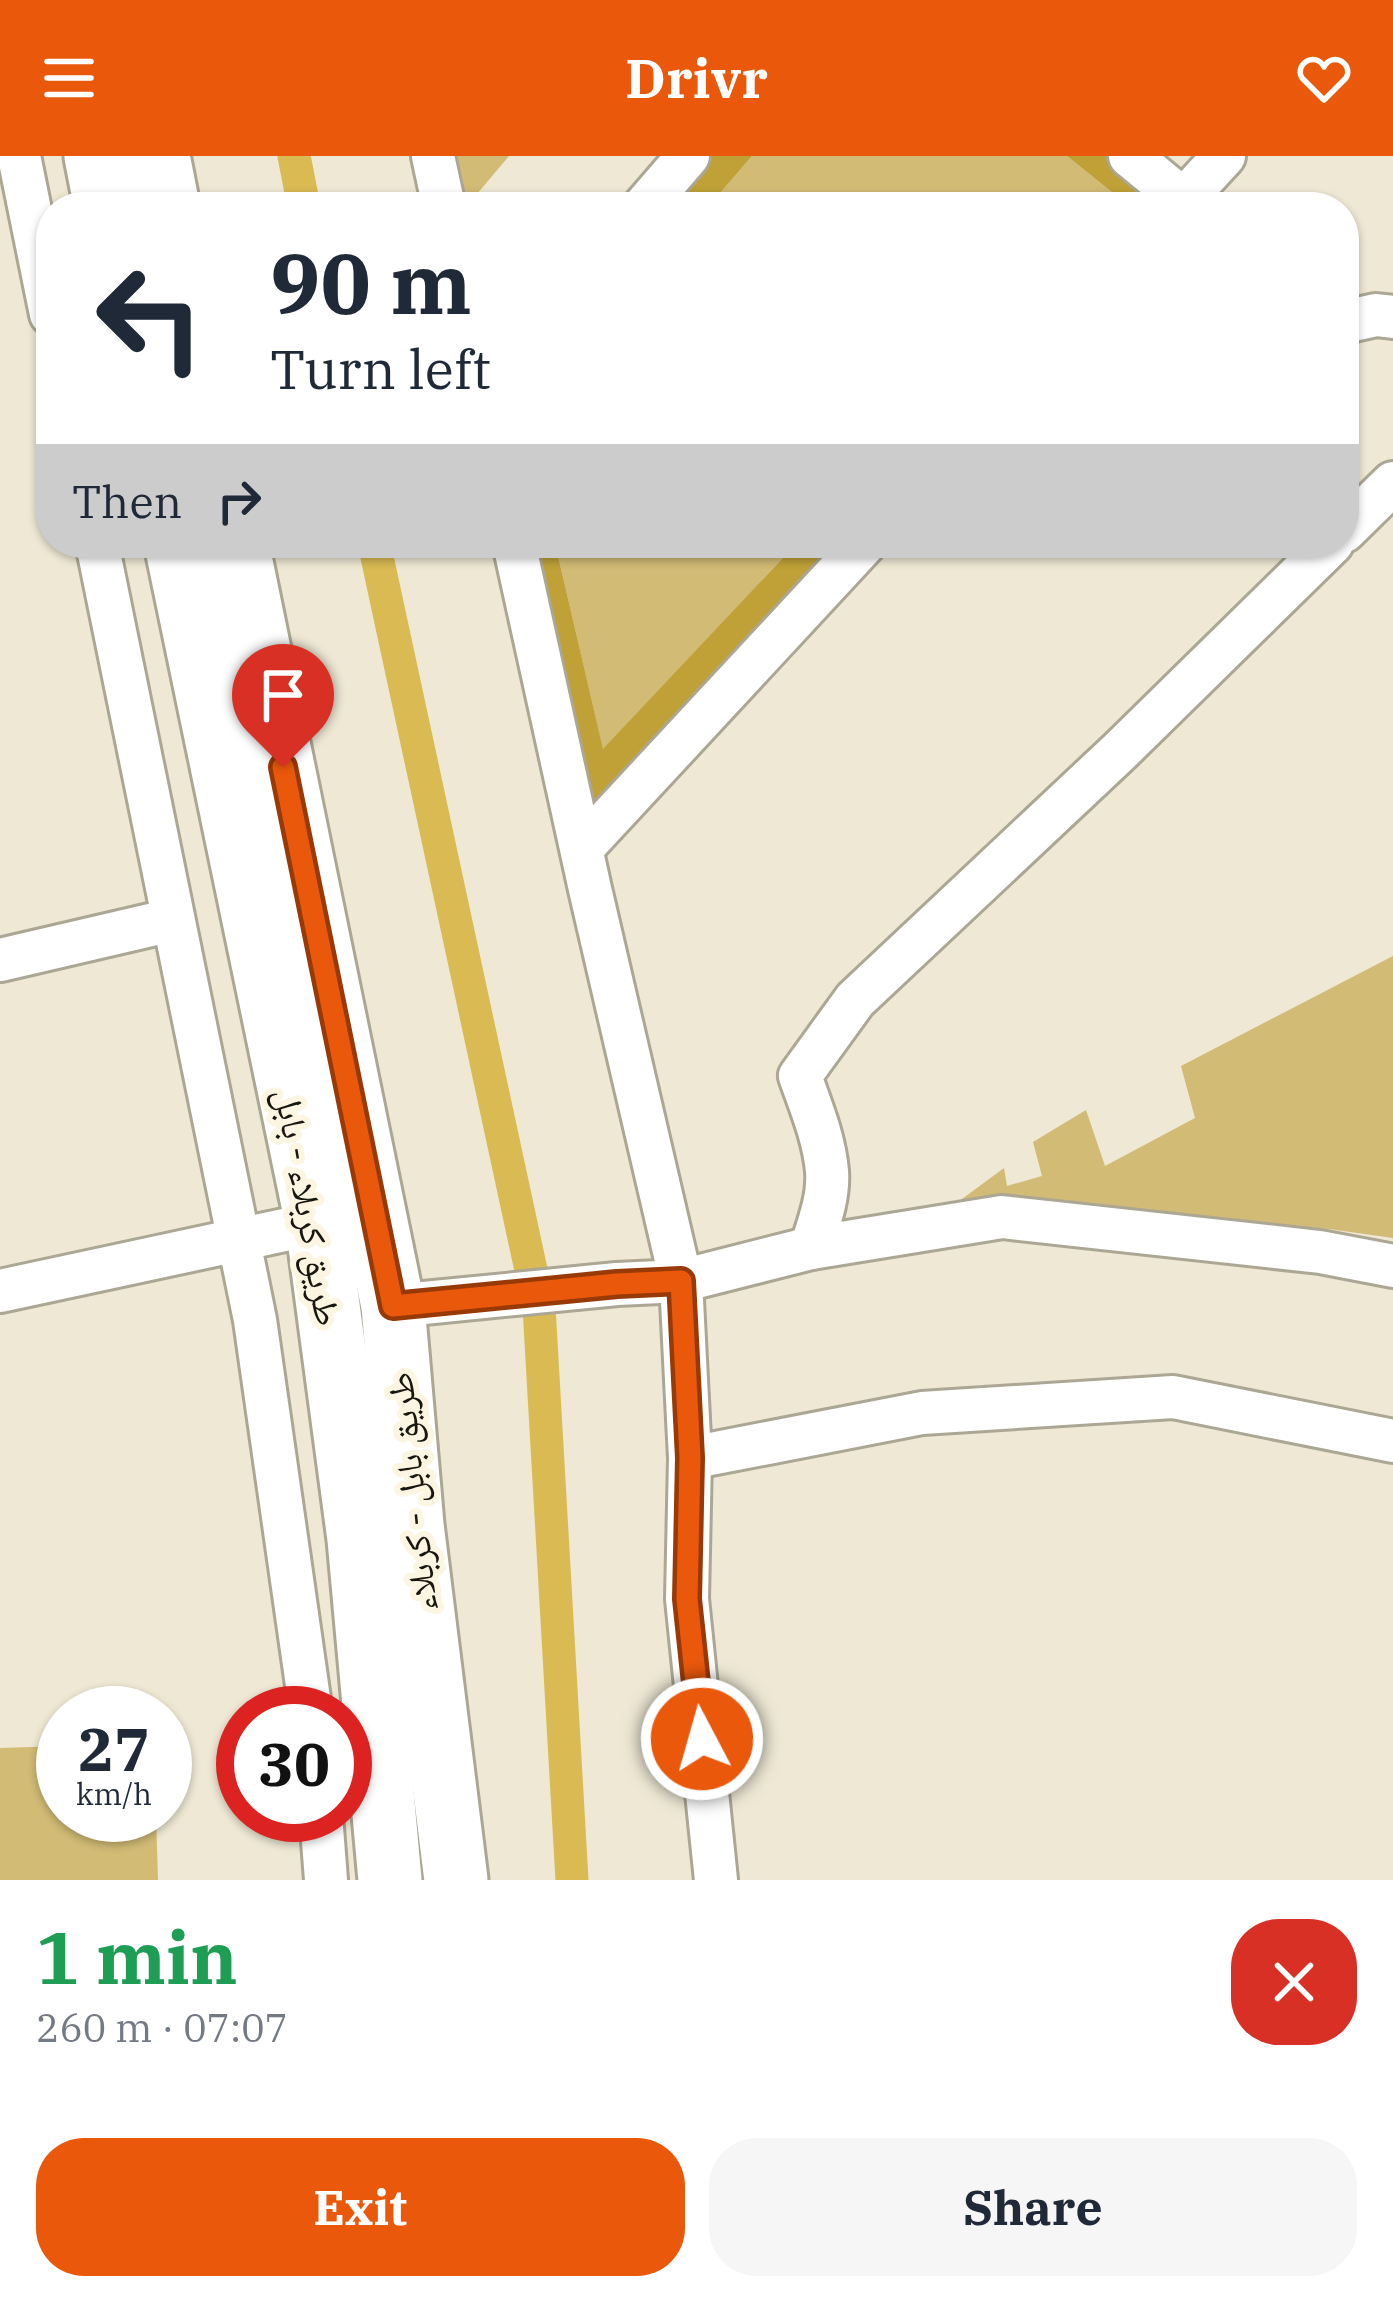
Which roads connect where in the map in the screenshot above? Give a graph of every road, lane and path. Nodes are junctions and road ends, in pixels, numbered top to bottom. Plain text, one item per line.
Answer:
1 (20, 156) edge
2 (96, 156) edge
3 (158, 156) edge
4 (434, 156) edge
5 (688, 156) edge
6 (1130, 156) edge
7 (1224, 156) edge
8 (103, 192) edge
9 (165, 192) edge
10 (441, 192) edge
11 (657, 192) edge
12 (1170, 192) edge
13 (1195, 192) edge
14 (36, 238) edge
15 (1393, 317) edge
16 (1359, 319) edge
17 (1393, 483) edge
18 (1359, 516) edge
19 (100, 558) edge
20 (179, 558) edge
21 (240, 558) edge
22 (517, 558) edge
23 (851, 558) edge
24 (1317, 558) edge
25 (583, 847) junction
26 (172, 920) junction
27 (0, 960) edge
28 (317, 1223) junction
29 (238, 1239) junction
30 (811, 1248) junction
31 (1393, 1266) edge
32 (681, 1281) junction
33 (0, 1291) edge
34 (393, 1306) junction
35 (1393, 1441) edge
36 (690, 1458) junction
37 (307, 1686) edge
38 (323, 1842) edge
39 (326, 1880) edge
40 (390, 1880) edge
41 (456, 1880) edge
42 (716, 1880) edge

1 - 14 street
2 - 8 highway
3 - 9 highway
4 - 10 street
5 - 11 street
6 - 12 street
7 - 13 street
15 - 16 street
17 - 18 street
19 - 26 street
20 - 28 highway, طريق كربلاء - بابل
21 - 34 highway, طريق بابل - كربلاء
22 - 25 street
23 - 25 street
24 - 30 street
25 - 32 street
26 - 27 street
26 - 29 street
28 - 29 street
28 - 40 highway, طريق كربلاء - بابل
29 - 33 street
29 - 37 street
30 - 31 street
30 - 32 street
32 - 34 street
32 - 36 street
34 - 41 highway, طريق بابل - كربلاء
35 - 36 street
36 - 42 street
38 - 39 street

